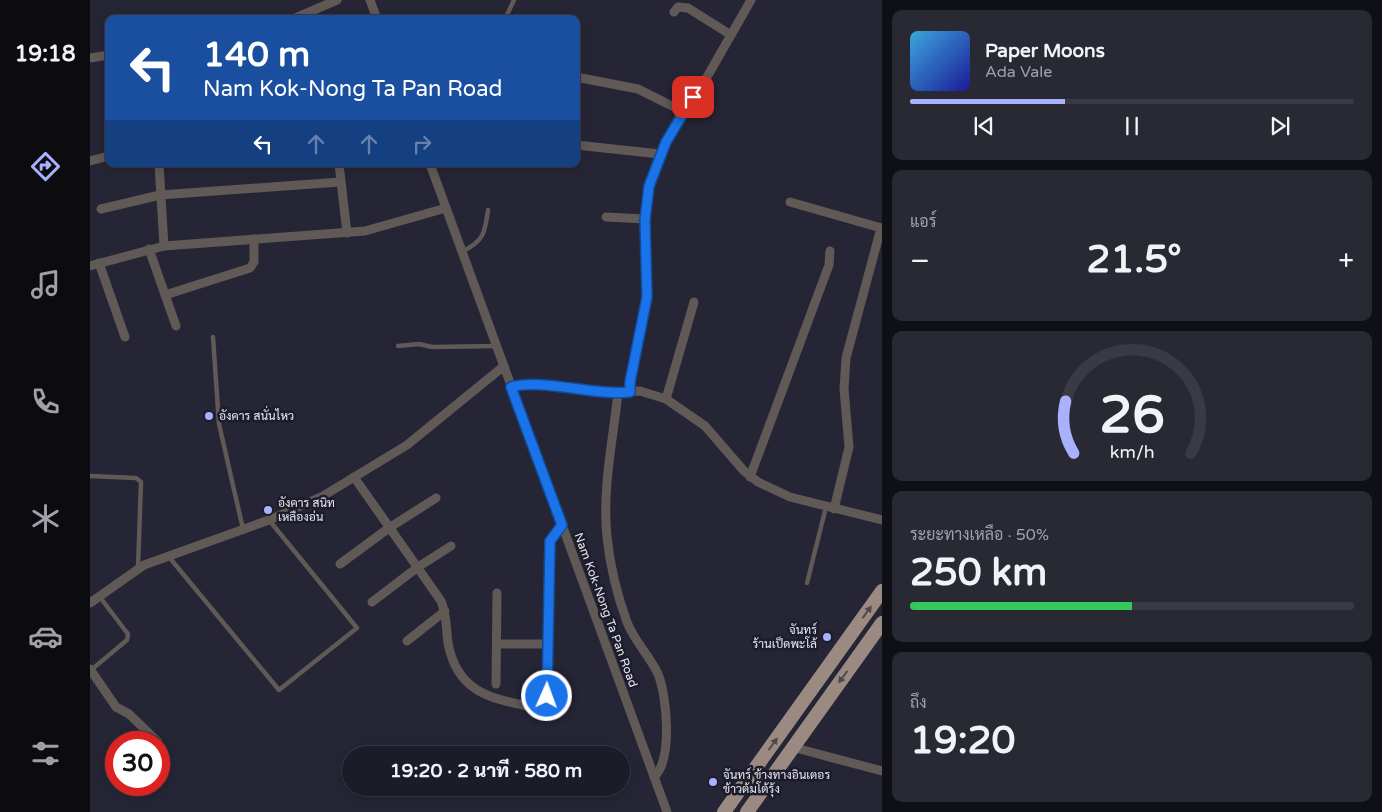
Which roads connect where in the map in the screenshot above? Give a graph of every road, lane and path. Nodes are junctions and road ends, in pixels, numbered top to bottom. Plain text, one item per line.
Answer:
1 (337, 0) edge
2 (370, 0) edge
3 (514, 0) edge
4 (751, 0) edge
5 (674, 12) dead end
6 (302, 15) edge
7 (376, 15) edge
8 (507, 15) edge
9 (731, 35) junction
10 (105, 56) edge
11 (90, 58) edge
12 (580, 78) edge
13 (682, 111) junction
14 (580, 145) edge
15 (660, 154) junction
16 (105, 157) edge
17 (90, 161) edge
18 (158, 167) edge
19 (339, 167) edge
20 (431, 167) edge
21 (340, 182) junction
22 (160, 194) junction
23 (790, 202) dead end
24 (446, 208) junction
25 (101, 209) dead end
26 (488, 210) dead end
27 (606, 217) dead end
28 (645, 220) junction
29 (347, 233) junction
30 (254, 239) junction
31 (164, 246) junction
32 (149, 249) junction
33 (463, 251) junction
34 (830, 251) dead end
35 (95, 264) edge
36 (165, 295) junction
37 (694, 302) dead end
38 (176, 326) dead end
39 (126, 337) dead end
40 (213, 337) dead end
41 (398, 346) dead end
42 (496, 346) junction
43 (504, 366) junction
44 (511, 387) junction
45 (630, 392) junction
46 (618, 393) junction
47 (666, 399) junction
48 (90, 476) edge
49 (354, 477) junction
50 (750, 477) junction
51 (436, 498) dead end
52 (830, 508) junction
53 (269, 520) junction
54 (882, 520) edge
55 (562, 525) junction
56 (390, 528) junction
57 (243, 529) junction
58 (451, 546) dead end
59 (168, 556) junction
60 (340, 564) dead end
61 (418, 567) junction
62 (138, 569) junction
63 (807, 583) dead end
64 (882, 591) edge
65 (496, 593) dead end
66 (99, 596) junction
67 (372, 602) dead end
68 (90, 603) edge
69 (445, 611) junction
70 (882, 623) edge
71 (407, 641) dead end
72 (496, 644) junction
73 (549, 644) junction
74 (90, 670) edge
75 (496, 684) dead end
76 (547, 696) dead end
77 (541, 709) dead end
78 (147, 731) edge
79 (792, 747) junction
80 (882, 771) edge
81 (654, 776) junction
82 (666, 812) edge
83 (724, 812) edge
84 (747, 812) edge

1 - 6 street
2 - 7 street
3 - 8 lane
4 - 9 street
5 - 9 street
9 - 13 street
10 - 11 street
12 - 13 street
13 - 15 street
14 - 15 street
15 - 28 street
16 - 17 street
18 - 22 street
19 - 21 street
20 - 24 street, Nam Kok-Nong Ta Pan Road
21 - 22 street
21 - 29 street
22 - 25 street
22 - 31 street
23 - 52 street
24 - 29 street
24 - 33 street, Nam Kok-Nong Ta Pan Road
26 - 33 lane
27 - 28 street
28 - 45 street
29 - 30 street
30 - 31 street
30 - 36 street
31 - 32 street
32 - 35 street
32 - 36 street
33 - 42 street, Nam Kok-Nong Ta Pan Road
34 - 50 street
35 - 39 street
36 - 38 street
37 - 47 street
40 - 57 lane
41 - 42 lane
42 - 43 street, Nam Kok-Nong Ta Pan Road
43 - 44 street, Nam Kok-Nong Ta Pan Road
43 - 49 street
44 - 46 street
44 - 55 street, Nam Kok-Nong Ta Pan Road
45 - 46 street
45 - 47 street
46 - 81 street
47 - 50 street
48 - 62 lane
49 - 53 street
49 - 56 street
50 - 52 street
51 - 56 street
52 - 54 street
52 - 63 lane
53 - 57 street
53 - 59 lane
55 - 73 street
55 - 81 street, Nam Kok-Nong Ta Pan Road
56 - 60 street
56 - 61 street
57 - 59 street
58 - 61 street
59 - 62 street
61 - 67 street
61 - 69 street
62 - 66 street
83 -> 64 main road
65 - 72 street
66 - 68 street
66 - 74 lane
69 - 71 street
69 - 77 street
70 -> 79 main road
72 - 73 street
72 - 75 street
73 - 76 street
74 - 78 street
79 - 80 street
79 - 84 main road
81 - 82 street, Nam Kok-Nong Ta Pan Road

